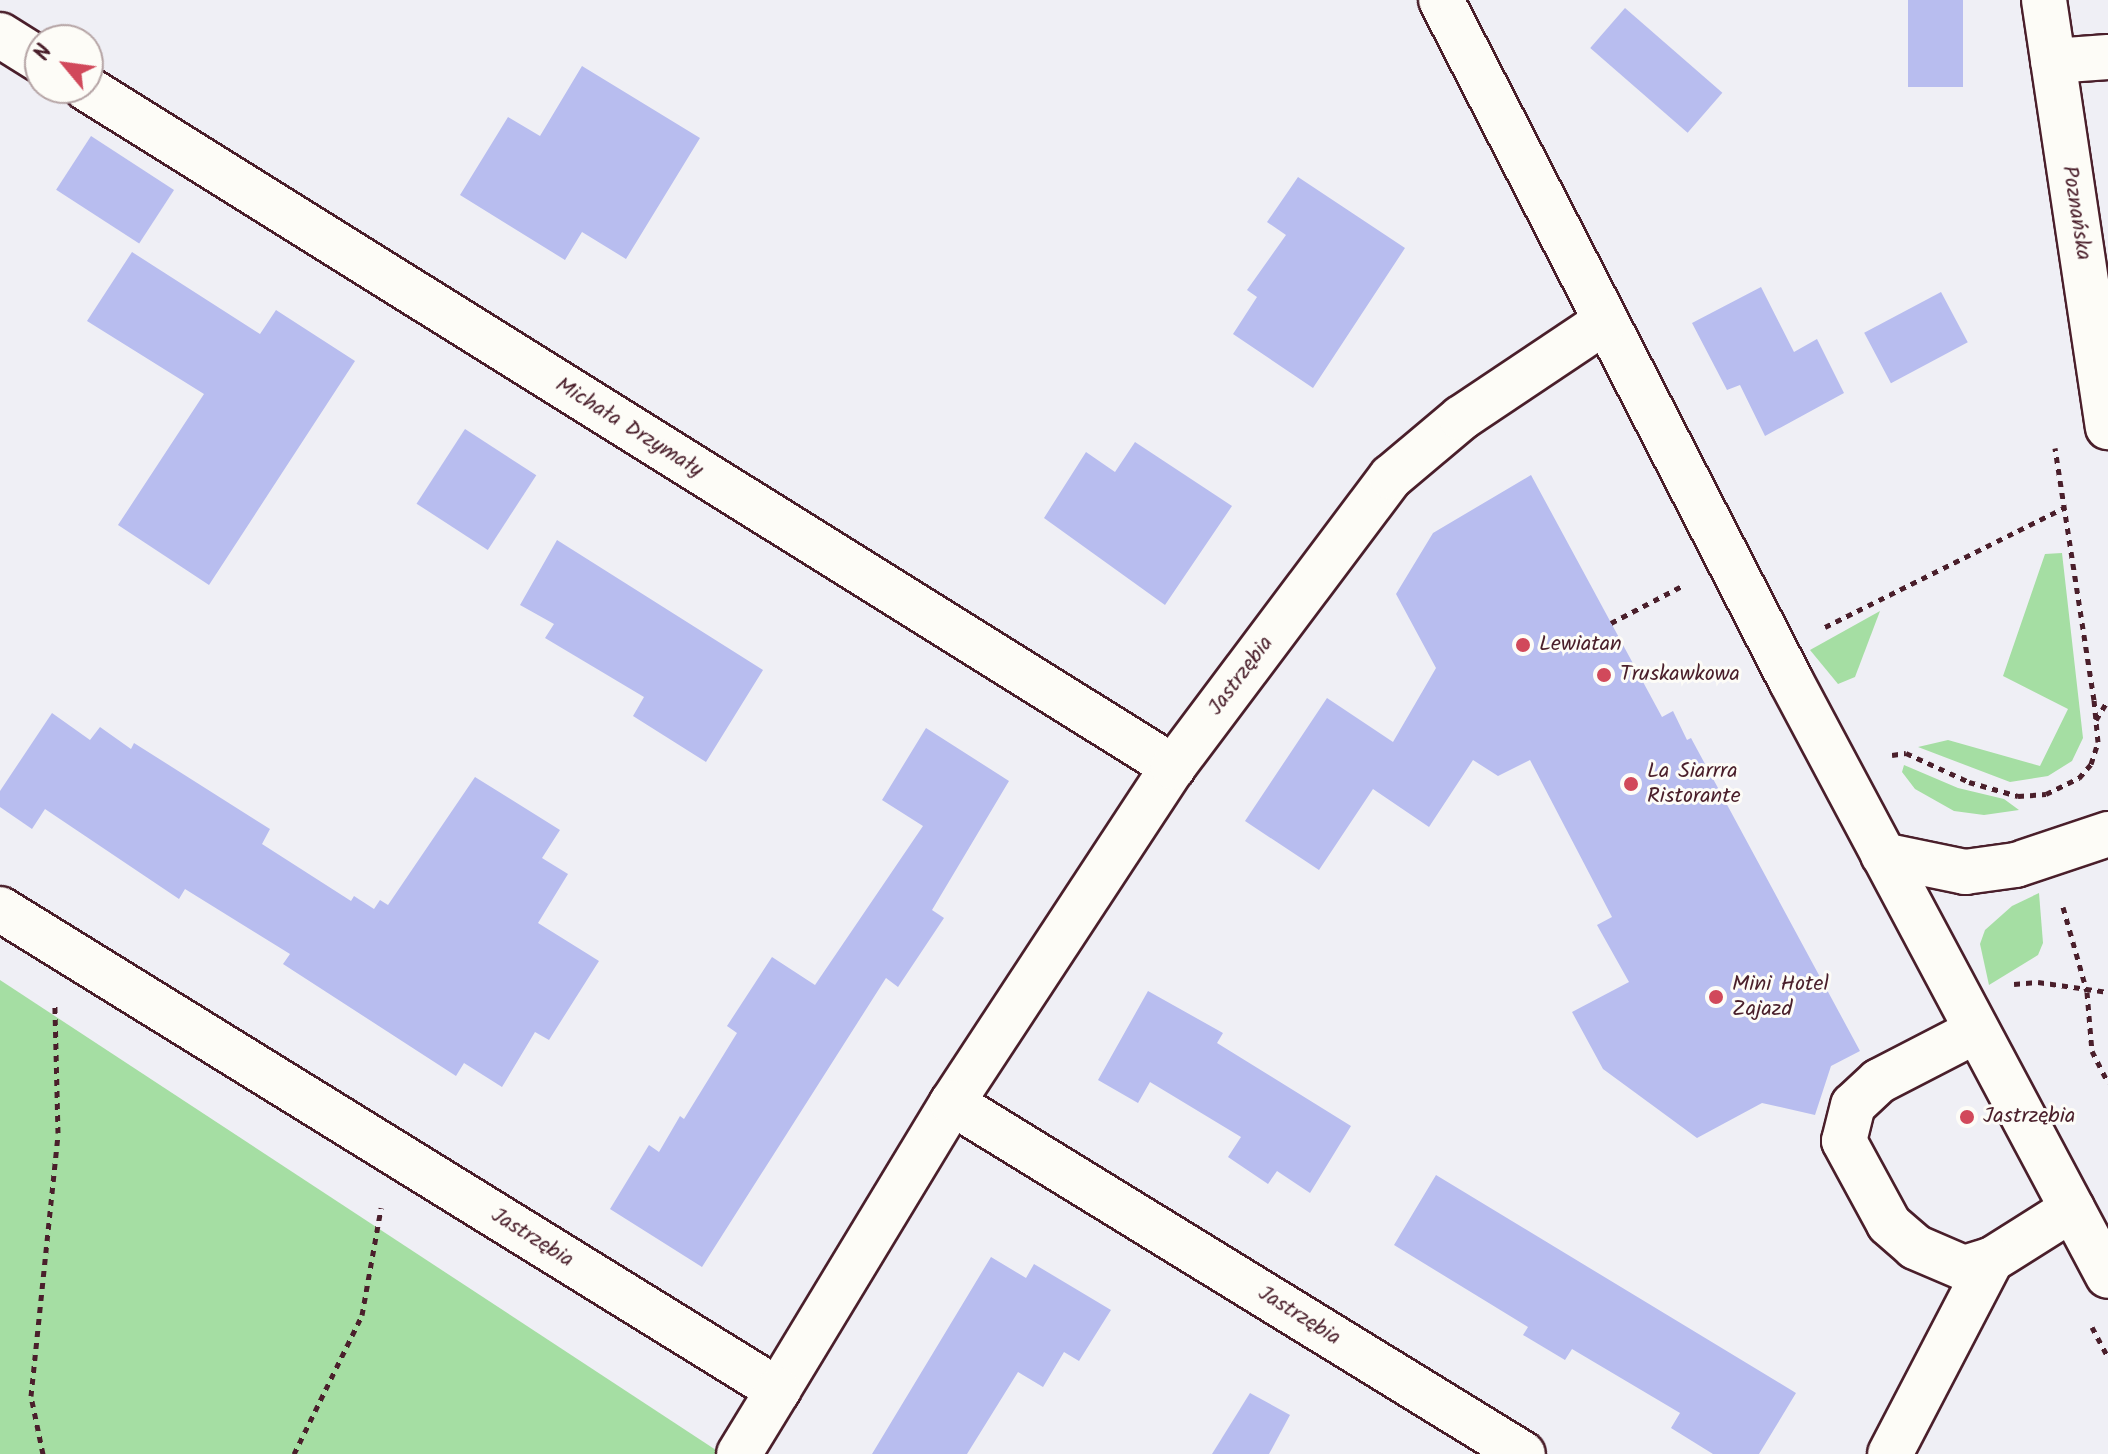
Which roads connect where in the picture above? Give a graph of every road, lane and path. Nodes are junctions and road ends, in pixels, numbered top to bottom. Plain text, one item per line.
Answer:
1 (1441, 0) edge
2 (2044, 0) edge
3 (0, 35) edge
4 (24, 50) edge
5 (2108, 57) edge
6 (2053, 61) junction
7 (104, 99) edge
8 (1606, 321) junction
9 (2108, 427) edge
10 (2064, 508) dead end
11 (1685, 584) dead end
12 (1611, 623) dead end
13 (1822, 629) dead end
14 (2108, 700) edge
15 (1834, 762) junction
16 (1173, 767) junction
17 (2108, 834) edge
18 (1883, 855) junction
19 (2062, 903) dead end
20 (0, 909) edge
21 (53, 942) junction
22 (1998, 986) dead end
23 (2087, 992) junction
24 (2108, 992) edge
25 (1976, 1031) junction
26 (2108, 1083) edge
27 (952, 1103) junction
28 (392, 1151) junction
29 (2072, 1209) junction
30 (1991, 1260) junction
31 (2108, 1276) edge
32 (778, 1390) junction
33 (43, 1454) edge
34 (294, 1454) edge
35 (739, 1454) edge
36 (1523, 1454) edge
37 (1890, 1454) edge

1 - 8 street
2 - 6 street, Poznańska
3 - 4 street
5 - 6 street
6 - 9 street, Poznańska
7 - 16 street, Michała Drzymały
8 - 15 street
8 - 16 street, Jastrzębia
10 - 13 path
11 - 12 path
14 - 15 path
15 - 18 street
16 - 27 street, Jastrzębia
17 - 18 street
18 - 25 street
19 - 23 path
20 - 21 street, Jastrzębia
21 - 28 street, Jastrzębia
21 - 33 path
22 - 23 path
23 - 24 path
23 - 26 path
25 - 29 street
25 - 30 street
27 - 32 street, Jastrzębia
27 - 36 street, Jastrzębia
28 - 32 street, Jastrzębia
28 - 34 path
29 - 30 street
29 - 31 street
30 - 37 street
32 - 35 street

